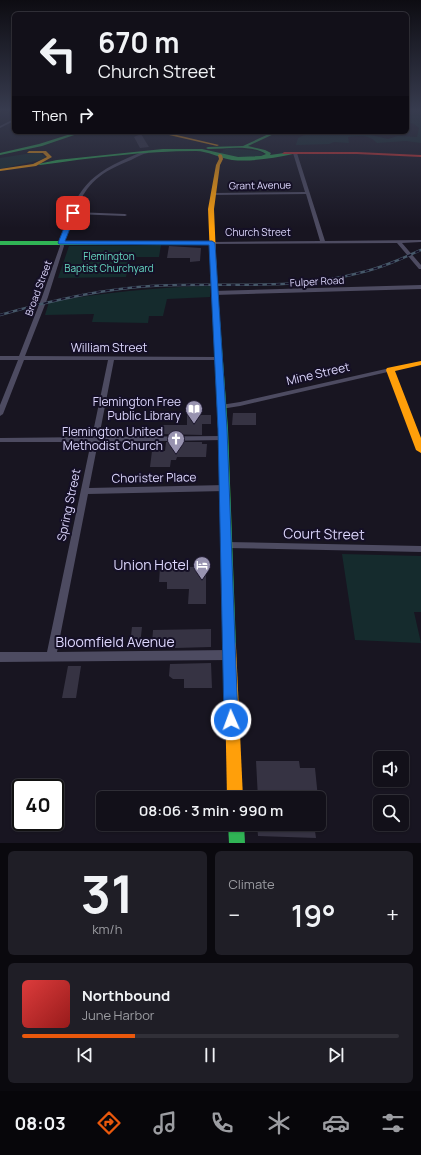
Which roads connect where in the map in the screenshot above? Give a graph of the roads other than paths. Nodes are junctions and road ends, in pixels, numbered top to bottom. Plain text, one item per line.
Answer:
1 (23, 149) edge
2 (36, 149) edge
3 (47, 149) edge
4 (173, 149) edge
5 (174, 149) edge
6 (182, 149) edge
7 (210, 149) edge
8 (227, 149) edge
9 (255, 149) edge
10 (260, 150) junction
11 (26, 152) junction
12 (218, 152) junction
13 (142, 153) junction
14 (293, 153) junction
15 (49, 154) junction
16 (0, 155) edge
17 (421, 156) edge
18 (83, 157) junction
19 (68, 160) junction
20 (36, 163) junction
21 (0, 170) edge
22 (0, 175) edge
23 (308, 193) junction
24 (213, 194) junction
25 (73, 213) junction
26 (125, 215) dead end
27 (421, 241) edge
28 (323, 242) junction
29 (399, 242) junction
30 (0, 243) edge
31 (61, 243) junction
32 (212, 243) junction
33 (421, 268) edge
34 (421, 287) edge
35 (214, 293) junction
36 (0, 358) edge
37 (21, 358) junction
38 (218, 358) junction
39 (111, 359) junction
40 (421, 363) edge
41 (390, 370) junction
42 (221, 407) junction
43 (0, 414) edge
44 (223, 438) junction
45 (0, 440) edge
46 (95, 440) junction
47 (421, 450) edge
48 (224, 488) junction
49 (84, 491) junction
50 (226, 545) junction
51 (421, 549) edge
52 (229, 655) junction
53 (51, 656) junction
54 (0, 657) edge
55 (234, 791) edge
56 (236, 831) edge
57 (237, 843) edge

1 - 16 main road
2 - 11 main road
3 - 15 main road
4 - 18 main road
5 - 13 street, Broad Street
6 - 12 main road
7 - 12 main road
8 - 12 main road
9 - 10 main road
10 - 12 main road
10 - 14 main road
11 - 15 main road
11 - 16 main road
12 - 13 main road
12 - 24 main road
13 - 18 main road
13 - 25 street, Broad Street
14 - 17 main road
14 - 23 street
15 - 18 main road
15 - 20 main road
18 - 19 main road
19 - 20 main road
19 - 22 main road
20 - 21 main road
23 - 24 street, Grant Avenue
23 - 28 street
24 - 32 main road
25 - 26 street
25 - 31 street, Broad Street
27 - 29 street, Church Street
28 - 29 street, Church Street
28 - 32 street, Church Street
29 - 33 street
30 - 31 main road, Church Street
31 - 32 main road, Church Street
31 - 37 street, Broad Street
32 - 35 main road
34 - 35 street, Fulper Road
35 - 38 main road
36 - 37 street, William Street
37 - 39 street, William Street
37 - 43 street, Broad Street
38 - 39 street, William Street
38 - 42 main road
39 - 46 street, Spring Street
40 - 41 main road, Mine Street
41 - 42 street, Mine Street
41 - 47 main road
42 - 44 main road
44 - 46 street
44 - 48 main road
45 - 46 street
46 - 49 street, Spring Street
48 - 49 street, Chorister Place
48 - 50 main road
49 - 53 street, Spring Street
50 - 51 street, Court Street
50 - 52 main road
52 - 53 street, Bloomfield Avenue
52 - 55 main road
53 - 54 street, Bloomfield Avenue
56 - 57 main road

